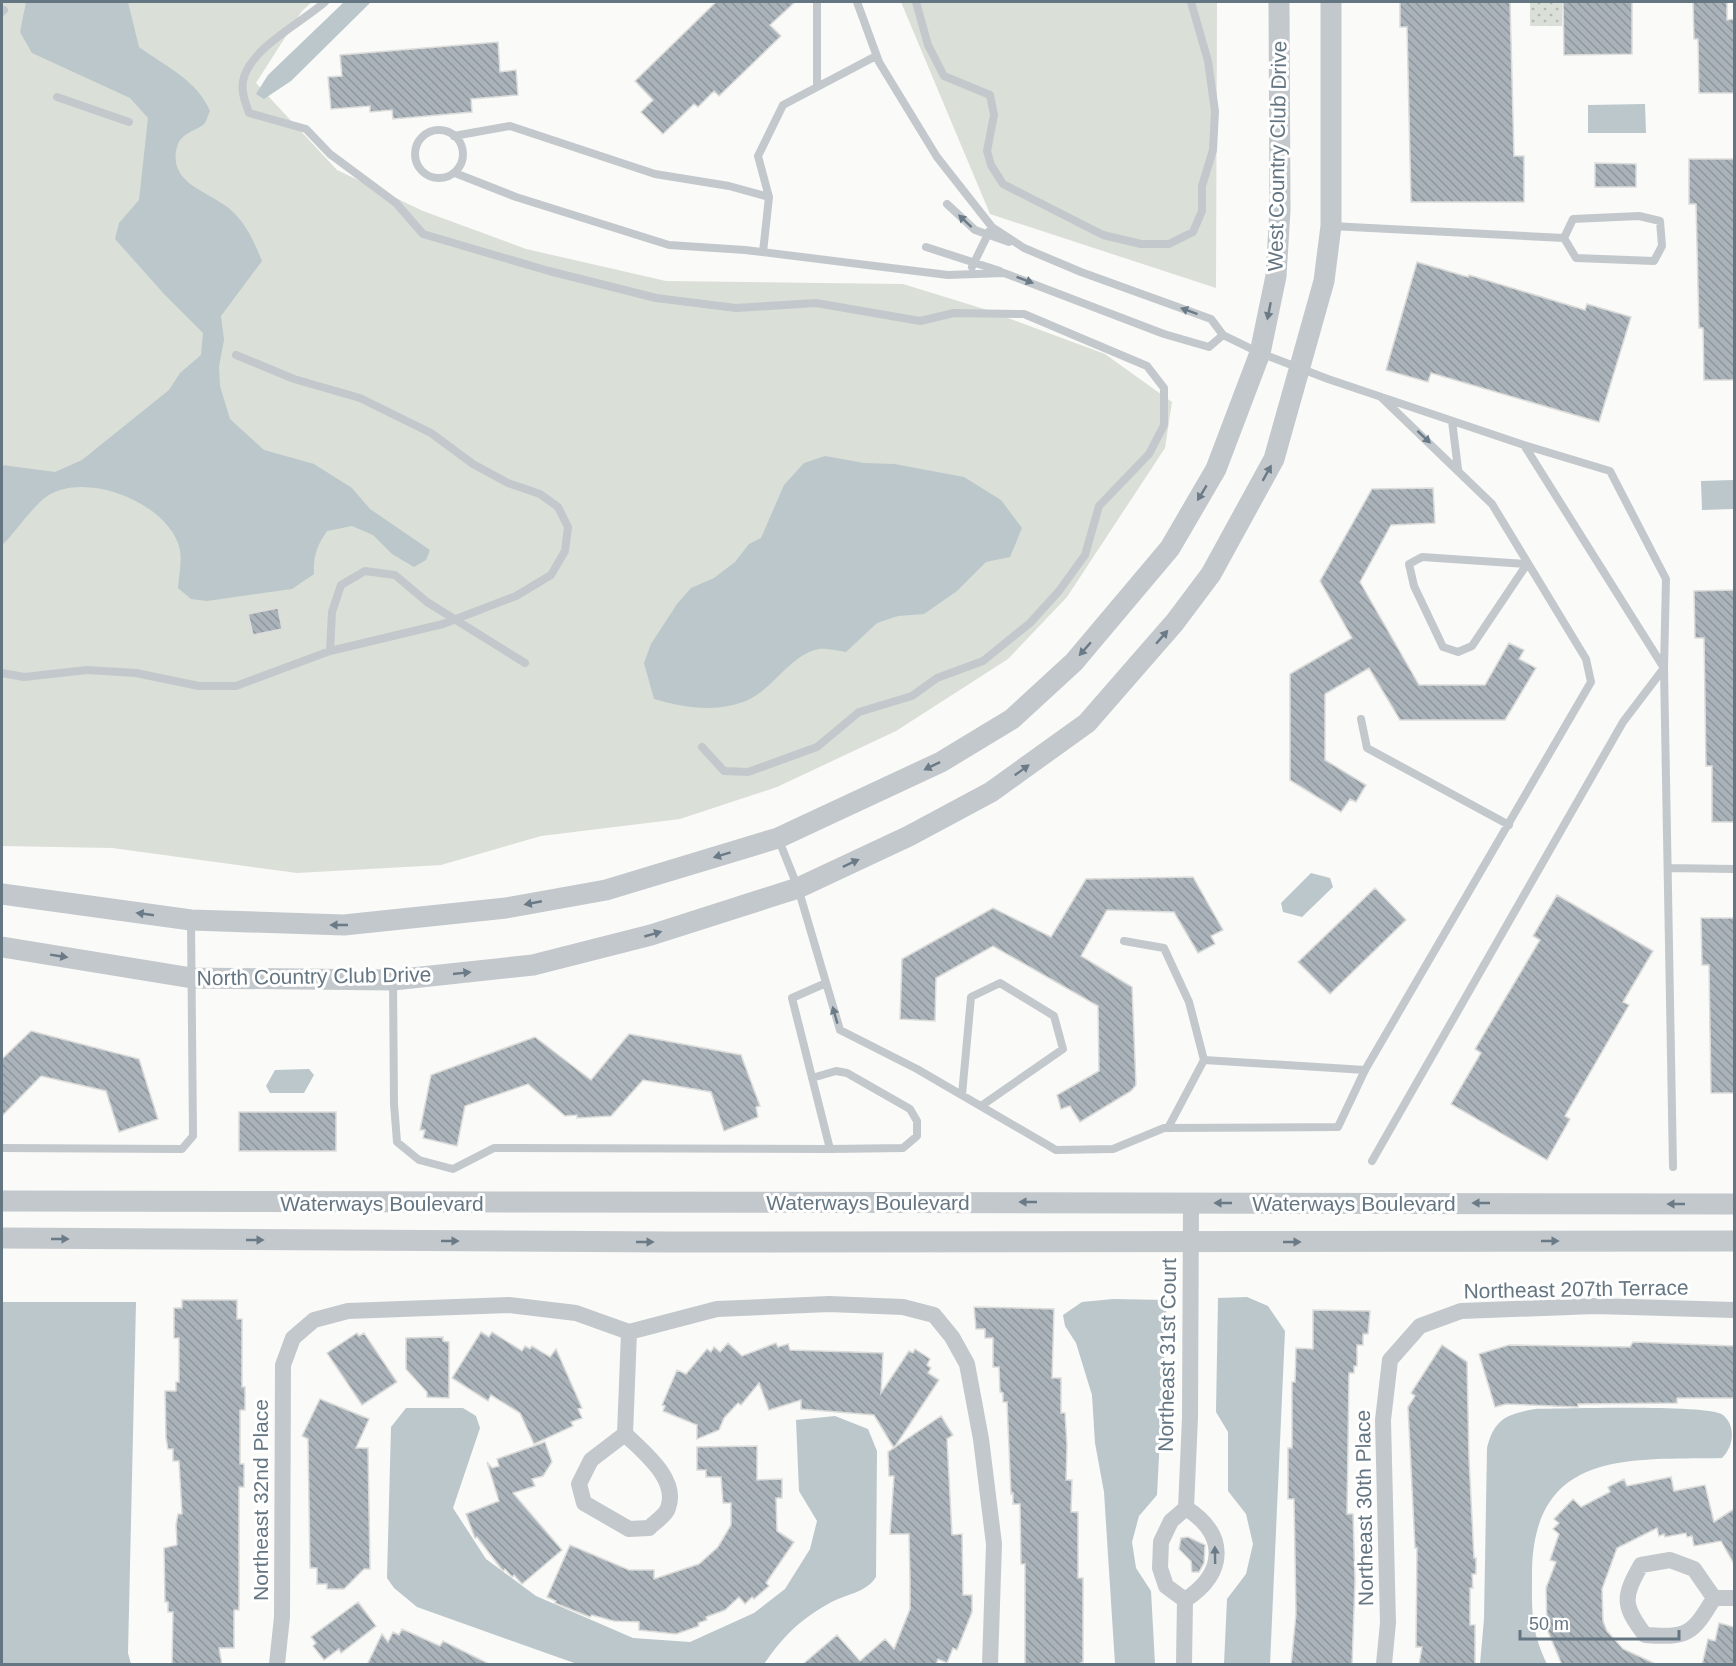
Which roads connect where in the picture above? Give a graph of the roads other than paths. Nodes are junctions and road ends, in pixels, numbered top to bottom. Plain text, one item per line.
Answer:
1 (325, 2) edge
2 (817, 2) edge
3 (856, 2) edge
4 (916, 2) edge
5 (1191, 2) edge
6 (1279, 2) edge
7 (1331, 2) edge
8 (876, 56) junction
9 (817, 87) junction
10 (57, 97) dead end
11 (129, 122) dead end
12 (454, 136) junction
13 (455, 172) junction
14 (769, 197) junction
15 (947, 204) dead end
16 (1331, 226) junction
17 (990, 231) junction
18 (1564, 238) junction
19 (926, 247) dead end
20 (763, 252) junction
21 (975, 263) junction
22 (1004, 273) junction
23 (968, 274) junction
24 (1222, 335) junction
25 (1260, 354) junction
26 (236, 355) dead end
27 (1300, 368) junction
28 (1381, 397) junction
29 (1452, 421) junction
30 (1524, 445) junction
31 (1458, 469) junction
32 (1527, 564) junction
33 (455, 619) junction
34 (330, 651) junction
35 (525, 663) dead end
36 (1664, 668) junction
37 (2, 673) edge
38 (1361, 719) dead end
39 (702, 747) dead end
40 (1509, 825) junction
41 (778, 838) junction
42 (1668, 868) junction
43 (1734, 869) edge
44 (798, 888) junction
45 (2, 894) edge
46 (191, 920) junction
47 (1124, 941) dead end
48 (2, 947) edge
49 (192, 978) junction
50 (393, 980) junction
51 (826, 983) junction
52 (1204, 1059) junction
53 (1365, 1070) junction
54 (812, 1078) junction
55 (962, 1095) junction
56 (981, 1106) junction
57 (1168, 1128) junction
58 (2, 1148) edge
59 (830, 1149) junction
60 (1372, 1161) dead end
61 (1673, 1167) dead end
62 (2, 1202) edge
63 (1191, 1202) junction
64 (1734, 1204) edge
65 (2, 1238) edge
66 (1734, 1241) edge
67 (1191, 1242) junction
68 (1734, 1310) edge
69 (1420, 1326) joint
70 (629, 1332) junction
71 (626, 1434) junction
72 (1186, 1508) junction
73 (1714, 1598) junction
74 (1734, 1599) edge
75 (1185, 1600) junction
76 (277, 1665) edge
77 (990, 1665) edge
78 (1184, 1665) edge
79 (1384, 1665) edge

1 - 39 lane
2 - 9 lane
3 - 8 lane
4 - 5 lane
6 -> 25 street, West Country Club Drive
7 - 16 street
8 - 9 lane
8 - 17 lane
9 - 14 lane
10 - 11 lane
12 - 13 lane
12 - 13 lane
12 - 14 lane
13 - 20 lane
14 - 20 lane
17 -> 15 lane
16 - 18 lane
16 - 27 street
17 - 21 lane
24 -> 17 lane
18 - 18 lane
19 - 21 lane
20 - 23 lane
21 - 22 lane
21 - 23 lane
22 - 23 lane
22 -> 24 lane
24 - 25 lane
25 - 27 lane
25 -> 41 street, West Country Club Drive
26 - 33 lane
27 - 28 lane
44 -> 27 street
28 - 29 lane
28 -> 31 lane
29 - 30 lane
29 - 31 lane
30 - 36 lane
30 - 36 lane
31 - 32 lane
32 - 32 lane
32 - 40 lane
33 - 34 lane
33 - 34 lane
33 - 35 lane
34 - 37 lane
36 - 42 lane
36 - 60 lane
38 - 40 lane
40 - 53 lane
41 - 44 lane
41 -> 46 street
42 - 43 lane
42 - 61 lane
50 -> 44 street, North Country Club Drive
44 - 51 lane
46 -> 45 street
46 - 49 lane
47 - 52 lane
48 -> 49 street, North Country Club Drive
49 - 50 street, North Country Club Drive
49 - 58 lane
50 - 59 lane
51 - 54 lane
55 -> 51 lane
52 - 53 lane
52 - 57 lane
53 - 57 lane
54 - 59 lane
54 - 59 lane
55 - 56 lane
55 - 56 lane
56 - 57 lane
63 -> 62 street, Waterways Boulevard
64 -> 63 street, Waterways Boulevard
63 - 67 street, Northeast 31st Court
65 -> 67 street, Waterways Boulevard
67 -> 66 street, Waterways Boulevard
67 - 72 street, Northeast 31st Court
68 - 69 street, Northeast 207th Terrace
69 - 79 street, Northeast 30th Place
70 - 71 street
70 - 76 street, Northeast 32nd Place
70 - 77 street
71 - 71 street
72 - 75 street
75 -> 72 street
73 - 73 street
73 - 74 street
75 - 78 street

